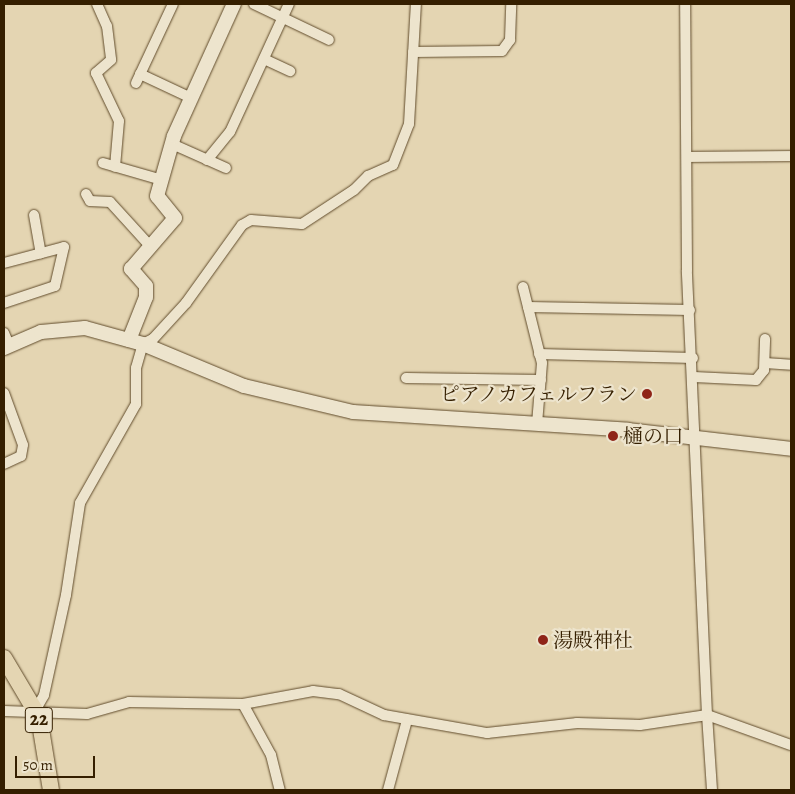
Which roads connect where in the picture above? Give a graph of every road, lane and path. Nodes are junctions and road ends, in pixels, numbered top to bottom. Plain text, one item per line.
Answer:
1 (173, 4) edge
2 (234, 4) edge
3 (254, 4) edge
4 (289, 4) edge
5 (416, 4) edge
6 (511, 4) edge
7 (685, 4) edge
8 (102, 7) edge
9 (283, 18) junction
10 (329, 40) dead end
11 (413, 52) junction
12 (264, 59) junction
13 (290, 71) dead end
14 (191, 98) junction
15 (172, 144) junction
16 (791, 156) edge
17 (689, 157) junction
18 (207, 160) junction
19 (103, 164) dead end
20 (115, 167) junction
21 (226, 168) dead end
22 (162, 180) junction
23 (86, 194) dead end
24 (34, 215) dead end
25 (150, 246) junction
26 (41, 253) junction
27 (4, 263) edge
28 (523, 287) dead end
29 (4, 303) edge
30 (528, 306) junction
31 (690, 310) junction
32 (765, 339) dead end
33 (6, 342) edge
34 (136, 342) junction
35 (540, 354) junction
36 (693, 358) junction
37 (765, 363) junction
38 (791, 365) edge
39 (694, 377) junction
40 (406, 378) dead end
41 (541, 380) junction
42 (4, 396) edge
43 (537, 424) junction
44 (697, 437) junction
45 (791, 449) edge
46 (4, 464) edge
47 (4, 658) edge
48 (244, 704) junction
49 (36, 709) junction
50 (4, 711) edge
51 (707, 715) junction
52 (407, 720) junction
53 (791, 745) edge
54 (51, 790) edge
55 (280, 790) edge
56 (388, 790) edge
57 (712, 790) edge

1 - 14 street
2 - 14 street
3 - 9 street
4 - 9 street
5 - 11 street
6 - 11 street
7 - 17 street
8 - 20 street
9 - 10 street
9 - 12 street
11 - 34 street
12 - 13 street
12 - 18 street
14 - 15 street
15 - 18 street
15 - 22 street
16 - 17 street
17 - 31 street
18 - 21 street
19 - 20 street
20 - 22 street
22 - 25 street
23 - 25 street
24 - 26 street
25 - 34 street
26 - 27 street
26 - 29 street
28 - 30 street
30 - 31 street
30 - 35 street
31 - 36 street
32 - 37 street
33 - 34 street
34 - 43 street
34 - 49 street
35 - 36 street
35 - 41 street
36 - 39 street
37 - 38 street
37 - 39 street
39 - 44 street
40 - 41 street
41 - 43 street
42 - 46 street
43 - 44 street
44 - 45 street
44 - 51 street
47 - 49 main road, 22
48 - 49 street
48 - 52 street
48 - 55 street
49 - 50 street
49 - 54 main road, 22
51 - 52 street
51 - 53 street
51 - 57 street
52 - 56 street

